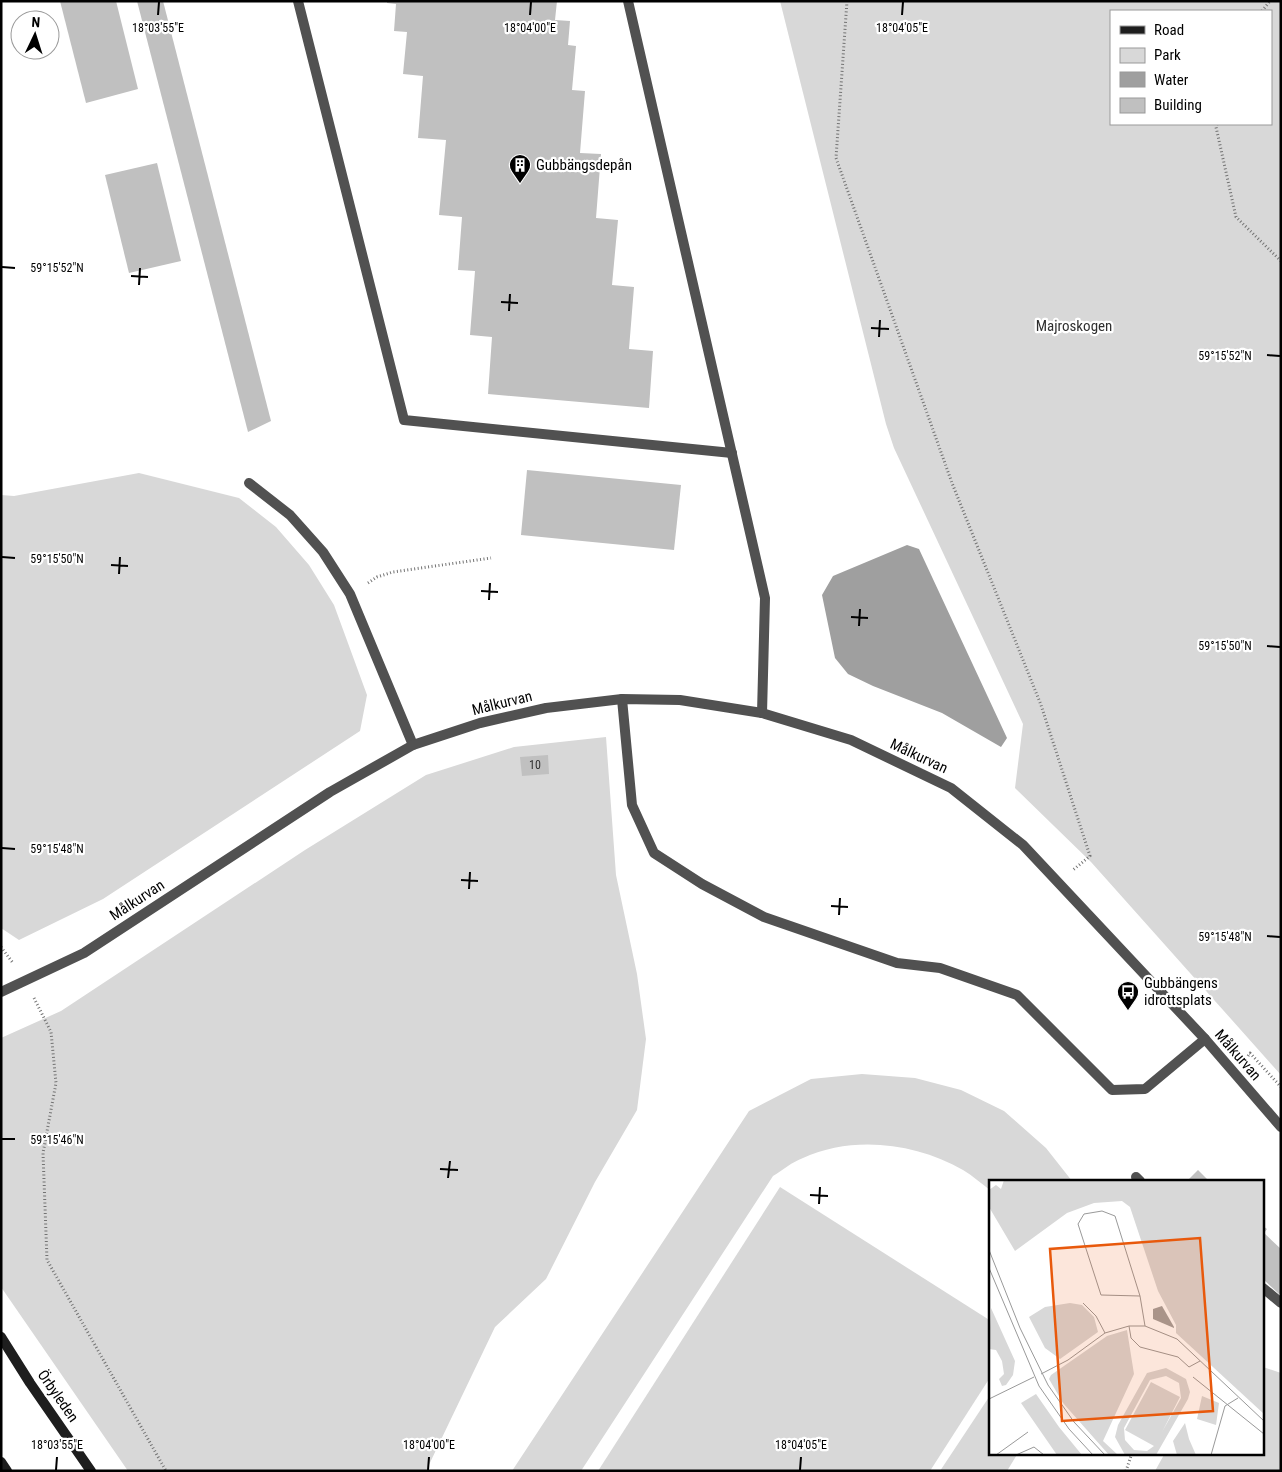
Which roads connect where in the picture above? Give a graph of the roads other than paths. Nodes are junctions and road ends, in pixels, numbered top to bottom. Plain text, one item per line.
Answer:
1 (298, 1) edge
2 (628, 1) edge
3 (732, 453) junction
4 (249, 483) dead end
5 (622, 699) junction
6 (762, 713) junction
7 (413, 744) junction
8 (1, 992) edge
9 (1204, 1039) junction
10 (1281, 1127) edge
11 (1264, 1289) edge
12 (1281, 1303) edge
13 (1, 1338) edge
14 (1, 1462) edge
15 (7, 1471) edge
16 (92, 1471) edge

1 - 3 street
2 - 3 street
3 - 6 street
4 - 7 street
5 - 6 street, Målkurvan
5 - 7 street, Målkurvan
5 - 9 street
6 - 9 street, Målkurvan
7 - 8 street, Målkurvan
9 - 10 street, Målkurvan
11 - 12 street
13 - 16 main road, Örbyleden
14 - 15 main road

